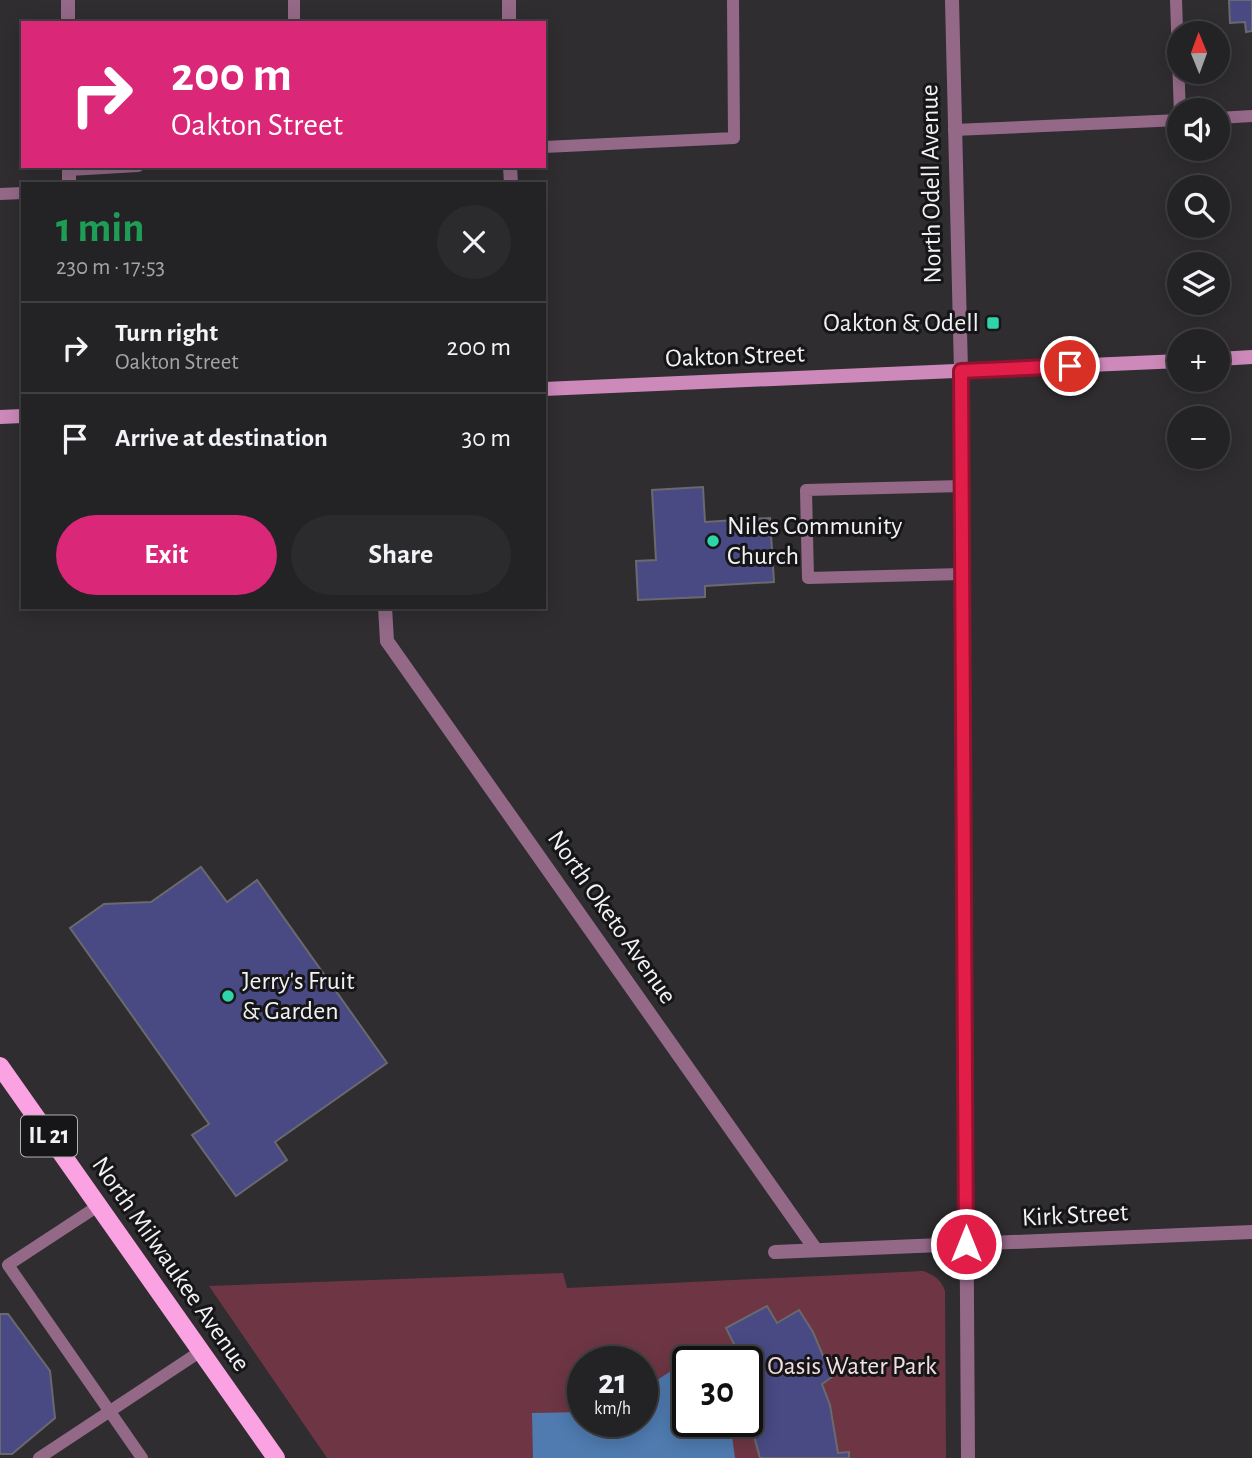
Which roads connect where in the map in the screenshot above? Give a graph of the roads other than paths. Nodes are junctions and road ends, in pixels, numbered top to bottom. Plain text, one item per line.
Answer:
1 (68, 0) edge
2 (294, 0) edge
3 (509, 0) edge
4 (733, 0) edge
5 (952, 0) edge
6 (1176, 0) edge
7 (68, 21) edge
8 (294, 21) edge
9 (509, 21) edge
10 (1179, 98) edge
11 (1252, 116) edge
12 (1230, 117) edge
13 (1167, 118) edge
14 (954, 130) junction
15 (546, 147) edge
16 (118, 168) edge
17 (69, 173) edge
18 (21, 193) edge
19 (0, 194) edge
20 (1252, 357) edge
21 (1230, 358) edge
22 (1167, 362) edge
23 (961, 371) junction
24 (546, 389) edge
25 (21, 416) edge
26 (0, 417) edge
27 (962, 486) junction
28 (962, 574) junction
29 (385, 609) edge
30 (0, 1066) edge
31 (98, 1206) junction
32 (1252, 1232) edge
33 (966, 1244) junction
34 (816, 1250) junction
35 (775, 1252) dead end
36 (201, 1351) junction
37 (109, 1411) junction
38 (274, 1457) edge
39 (39, 1458) edge
40 (142, 1458) edge
41 (968, 1458) edge

1 - 7 street
2 - 8 lane
3 - 9 street
4 - 15 lane
5 - 14 street, North Odell Avenue
6 - 10 lane
11 - 12 lane
13 - 14 lane
14 - 23 street, North Odell Avenue
16 - 17 lane
18 - 19 lane
20 - 21 main road
22 - 23 main road, Oakton Street
23 - 24 main road, Oakton Street
23 - 27 street, North Odell Avenue
25 - 26 main road
27 - 28 street, North Odell Avenue
27 - 28 lane
28 - 33 street, North Odell Avenue
29 - 34 street, North Oketo Avenue
30 - 31 main road, North Milwaukee Avenue / IL 21
31 - 36 main road, North Milwaukee Avenue / IL 21
31 - 37 lane
32 - 33 street, Kirk Street
33 - 34 street, Kirk Street
33 - 41 street, North Odell Avenue
34 - 35 street, Kirk Street
36 - 37 lane
36 - 38 main road, North Milwaukee Avenue / IL 21
37 - 39 lane
37 - 40 lane

